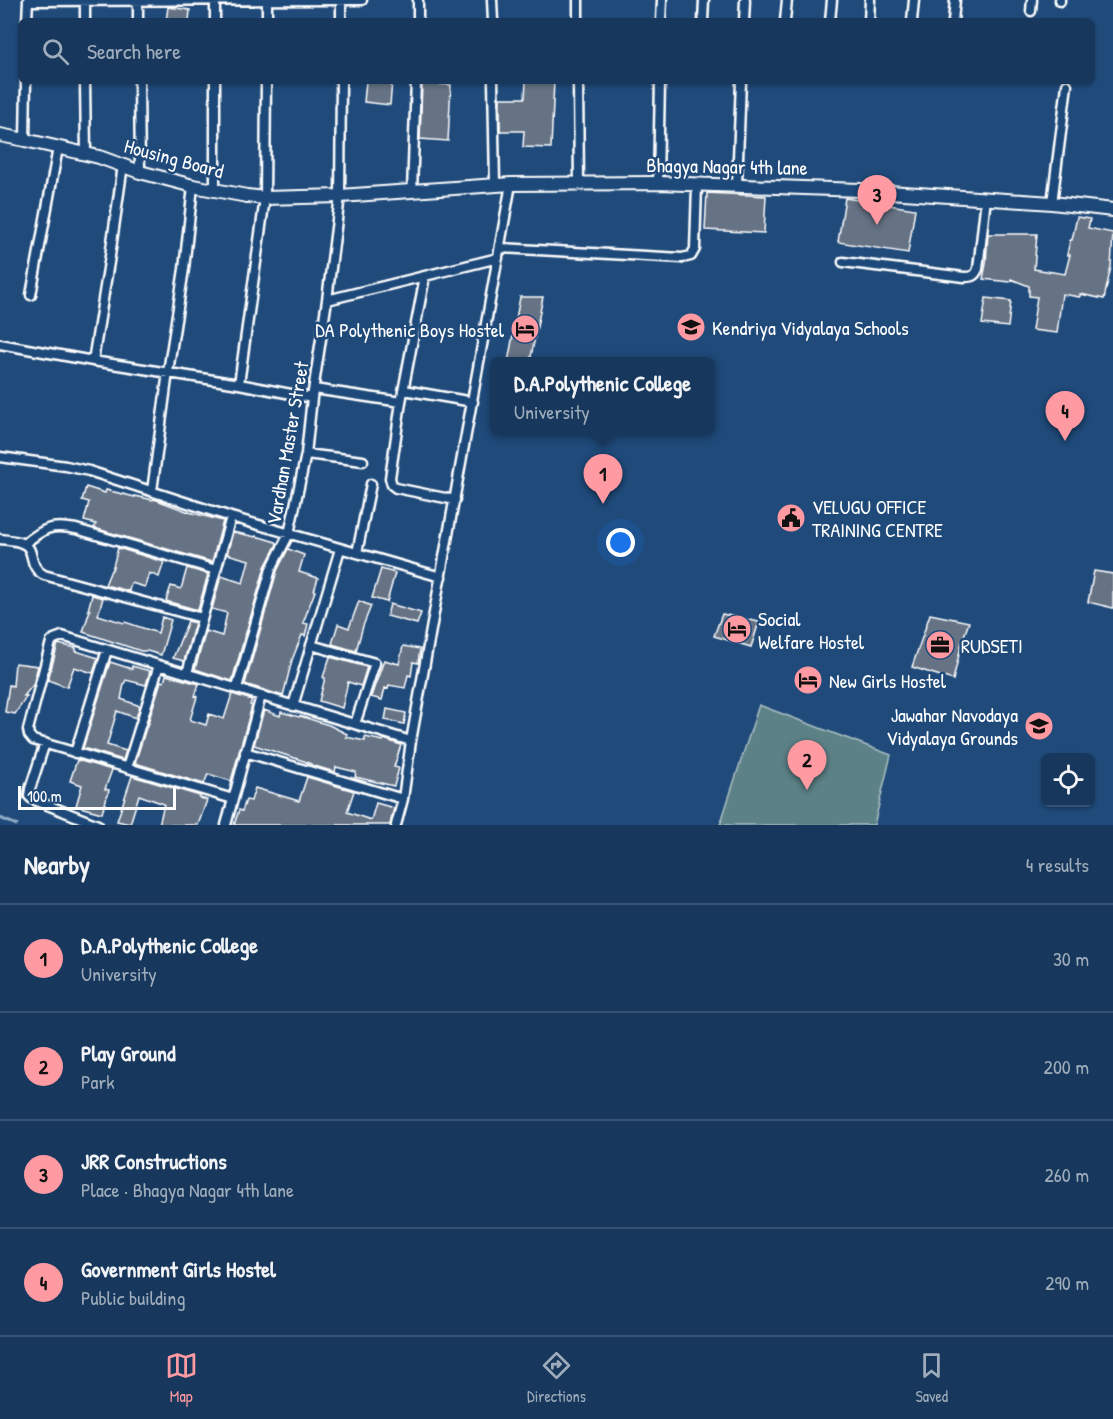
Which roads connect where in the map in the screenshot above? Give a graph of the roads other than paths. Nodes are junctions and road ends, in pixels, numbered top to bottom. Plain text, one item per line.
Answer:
1 (215, 0) edge
2 (267, 0) edge
3 (341, 0) edge
4 (362, 0) edge
5 (418, 0) edge
6 (492, 0) edge
7 (578, 0) edge
8 (662, 0) edge
9 (704, 0) edge
10 (745, 0) edge
11 (787, 0) edge
12 (831, 0) edge
13 (870, 0) edge
14 (914, 0) edge
15 (955, 0) edge
16 (1032, 0) edge
17 (28, 1) edge
18 (85, 1) edge
19 (138, 1) edge
20 (1031, 11) dead end
21 (27, 18) edge
22 (85, 18) edge
23 (138, 18) edge
24 (215, 18) edge
25 (267, 18) edge
26 (341, 18) edge
27 (418, 18) edge
28 (493, 18) edge
29 (578, 18) edge
30 (661, 18) edge
31 (703, 18) edge
32 (744, 18) edge
33 (785, 18) edge
34 (830, 18) edge
35 (869, 18) edge
36 (912, 18) edge
37 (953, 18) edge
38 (26, 84) edge
39 (85, 84) edge
40 (139, 84) edge
41 (215, 84) edge
42 (266, 84) edge
43 (341, 84) edge
44 (416, 84) edge
45 (493, 84) edge
46 (578, 84) edge
47 (660, 84) edge
48 (741, 84) edge
49 (1067, 85) dead end
50 (0, 135) edge
51 (25, 140) junction
52 (58, 148) junction
53 (86, 154) junction
54 (123, 165) junction
55 (140, 172) junction
56 (658, 183) junction
57 (495, 184) junction
58 (511, 184) junction
59 (579, 184) junction
60 (697, 185) junction
61 (737, 185) junction
62 (193, 186) junction
63 (214, 191) junction
64 (412, 191) junction
65 (340, 196) junction
66 (265, 198) junction
67 (986, 198) junction
68 (1052, 203) junction
69 (1113, 210) edge
70 (500, 248) junction
71 (498, 258) junction
72 (843, 262) dead end
73 (425, 276) junction
74 (31, 295) dead end
75 (327, 300) junction
76 (0, 344) edge
77 (93, 361) junction
78 (168, 372) junction
79 (239, 384) junction
80 (314, 389) junction
81 (404, 390) junction
82 (312, 398) junction
83 (402, 402) junction
84 (473, 402) junction
85 (306, 454) junction
86 (0, 457) edge
87 (363, 461) dead end
88 (371, 484) dead end
89 (152, 491) junction
90 (455, 500) junction
91 (231, 517) junction
92 (289, 534) junction
93 (0, 539) edge
94 (24, 544) junction
95 (340, 549) junction
96 (357, 553) junction
97 (216, 570) junction
98 (441, 577) junction
99 (202, 618) junction
100 (311, 645) junction
101 (107, 650) junction
102 (159, 665) junction
103 (187, 673) junction
104 (237, 688) junction
105 (261, 696) junction
106 (293, 706) junction
107 (356, 724) junction
108 (411, 741) junction
109 (45, 743) junction
110 (245, 752) junction
111 (75, 753) junction
112 (127, 768) junction
113 (232, 799) junction
114 (403, 799) junction
115 (98, 825) edge
116 (226, 825) edge
117 (396, 825) edge

1 - 2 street
1 - 19 street
1 - 24 street
2 - 3 street
2 - 25 street
3 - 4 street
3 - 26 street
5 - 27 street
6 - 28 street
7 - 29 street
8 - 30 street
9 - 31 street
10 - 32 street
11 - 33 street
12 - 34 street
13 - 35 street
14 - 36 street
15 - 37 street
16 - 20 street
17 - 18 street
17 - 21 street
18 - 19 street
18 - 22 street
19 - 23 street
38 - 51 street
39 - 53 street
40 - 55 street
41 - 63 street
42 - 66 street
43 - 65 street, Vardhan Master Street
44 - 64 street
45 - 57 street
46 - 59 street
47 - 56 street
48 - 61 street
49 - 68 street
50 - 51 main road, Housing Board
51 - 52 main road, Housing Board
52 - 53 main road, Housing Board
52 - 74 street
53 - 54 main road, Housing Board
54 - 55 main road, Housing Board
54 - 77 street
55 - 62 main road, Housing Board
56 - 59 main road, Bhagya Nagar 4th lane
56 - 60 main road, Bhagya Nagar 4th lane
57 - 58 main road, Bhagya Nagar 4th lane
57 - 64 main road, Bhagya Nagar 4th lane
58 - 59 main road, Bhagya Nagar 4th lane
58 - 70 street
60 - 61 main road, Bhagya Nagar 4th lane
60 - 70 street
61 - 67 main road, Bhagya Nagar 4th lane
62 - 63 main road, Housing Board
62 - 78 street
63 - 66 main road, Housing Board
64 - 65 main road, Bhagya Nagar 4th lane
65 - 66 main road, Housing Board
65 - 75 street, Vardhan Master Street
66 - 79 street
67 - 68 main road, Bhagya Nagar 4th lane
67 - 72 street
68 - 69 main road, Bhagya Nagar 4th lane
70 - 71 street
71 - 73 street
71 - 84 street
73 - 75 street
73 - 81 street
75 - 80 street, Vardhan Master Street
76 - 77 street
77 - 78 street
78 - 79 street
78 - 89 street
79 - 82 street
80 - 82 street, Vardhan Master Street
80 - 83 street
81 - 83 street
81 - 84 street
82 - 85 street, Vardhan Master Street
83 - 90 street
84 - 90 street
85 - 87 street
85 - 92 street, Vardhan Master Street
86 - 89 street
88 - 96 street
89 - 91 street
90 - 98 street
91 - 92 street
91 - 97 street
92 - 95 street
92 - 104 street, Vardhan Master Street
93 - 94 street
94 - 97 street
94 - 99 street
95 - 96 street
95 - 100 street
96 - 98 street
97 - 99 street
98 - 108 street
99 - 103 street
100 - 106 street
100 - 107 street
101 - 102 street
101 - 109 street
101 - 111 street
102 - 103 street
102 - 112 street
103 - 104 street
104 - 105 street
105 - 106 street
105 - 110 street
106 - 107 street
107 - 108 street
108 - 114 street
109 - 111 street
109 - 115 street
110 - 113 street
110 - 114 street
111 - 112 street
112 - 113 street
113 - 116 street
114 - 117 street

